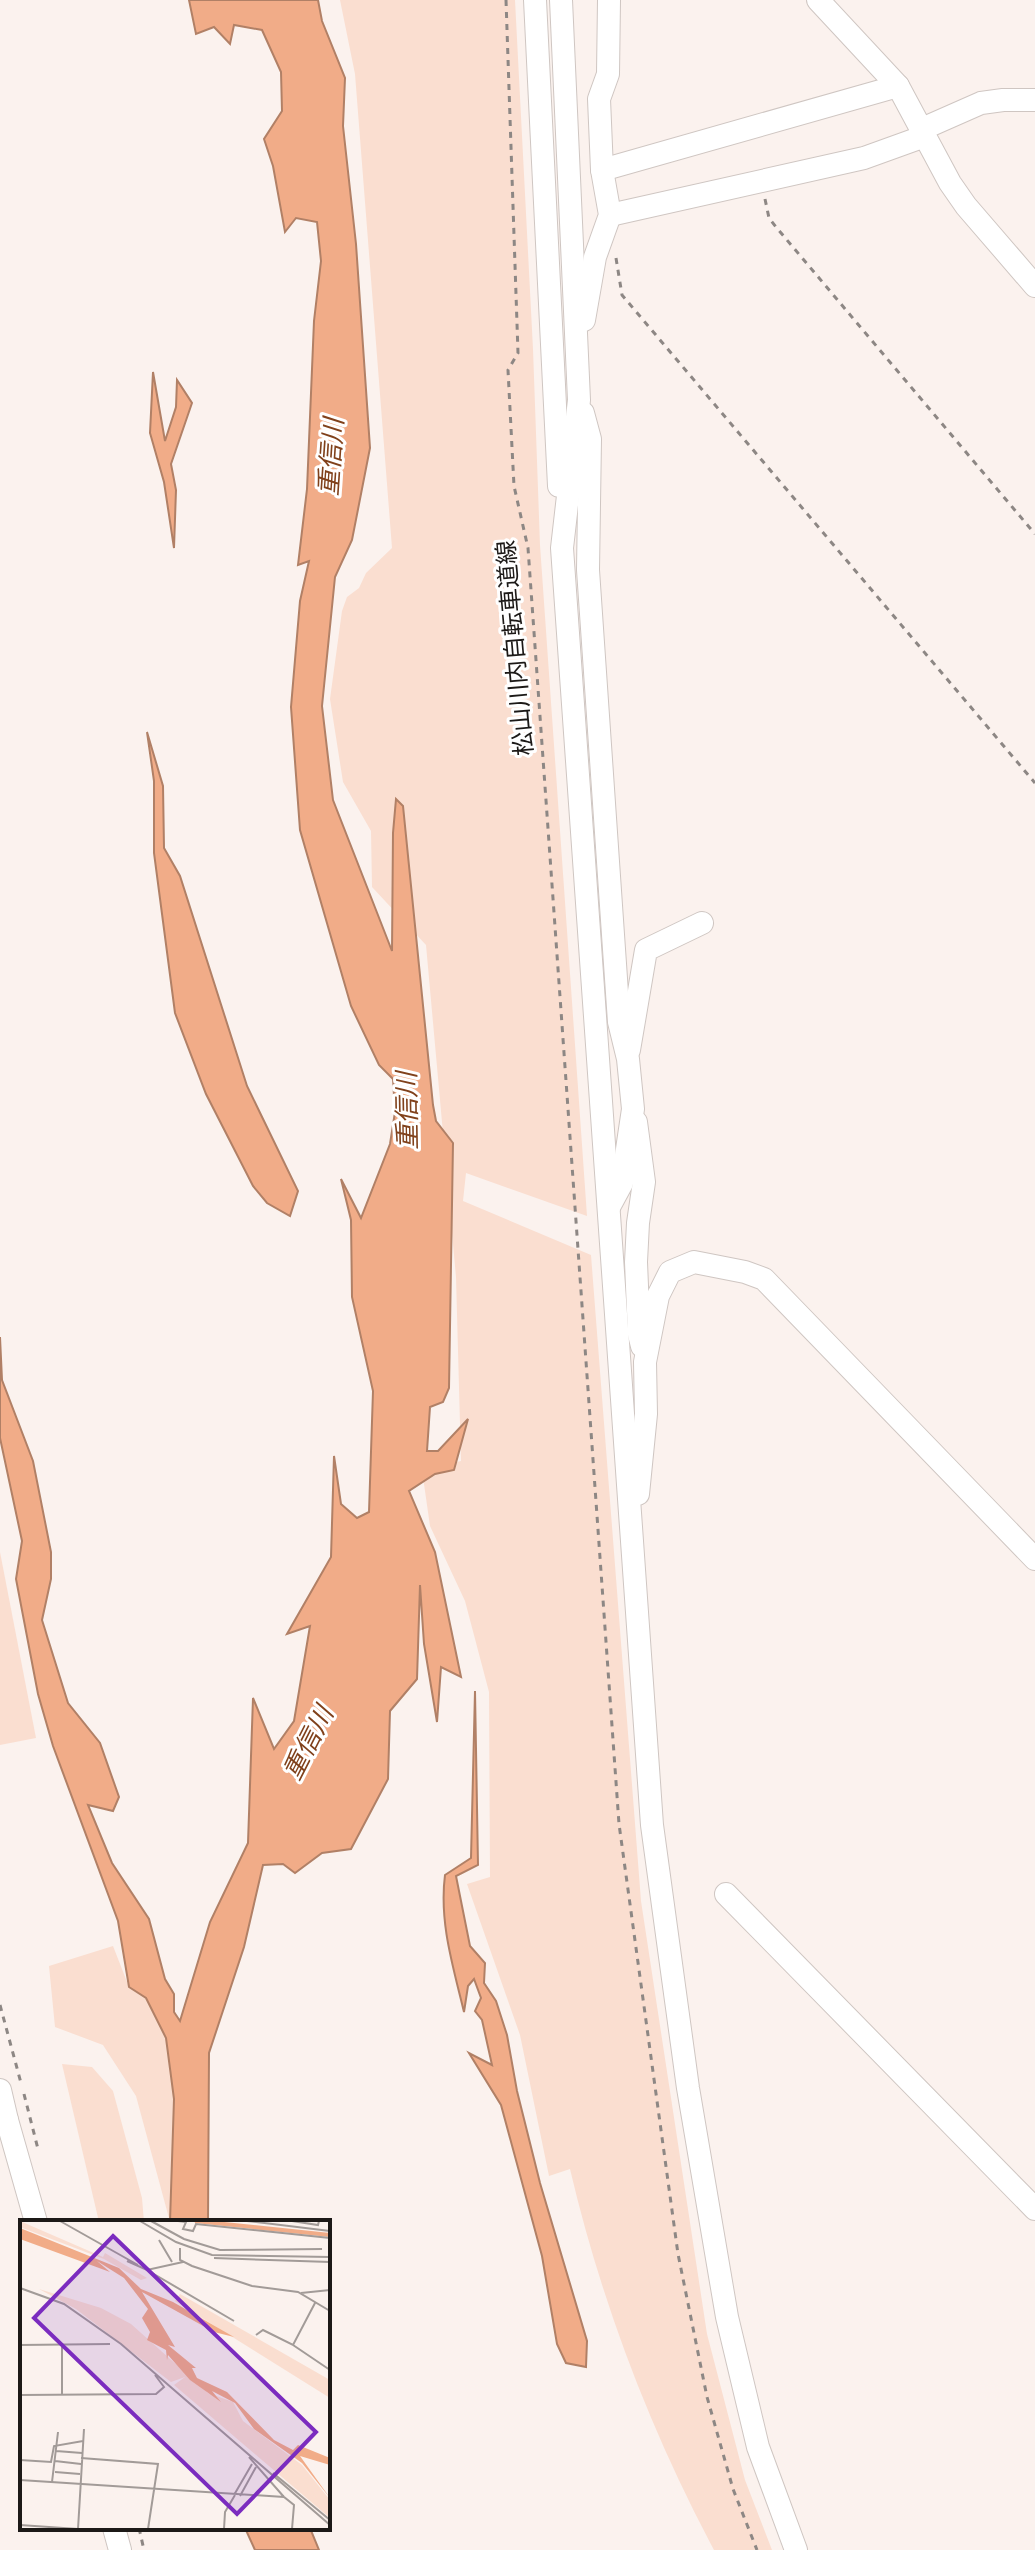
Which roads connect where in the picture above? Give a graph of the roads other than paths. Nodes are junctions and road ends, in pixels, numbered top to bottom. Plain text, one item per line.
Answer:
1 (535, 0) edge
2 (561, 0) edge
3 (609, 0) edge
4 (818, 0) edge
5 (898, 86) junction
6 (1035, 100) edge
7 (923, 133) junction
8 (602, 170) junction
9 (610, 215) junction
10 (1035, 286) edge
11 (576, 331) junction
12 (579, 400) junction
13 (562, 548) junction
14 (702, 923) dead end
15 (628, 1059) junction
16 (633, 1109) junction
17 (608, 1208) junction
18 (645, 1362) junction
19 (630, 1518) junction
20 (1035, 1559) edge
21 (726, 1894) dead end
22 (0, 2090) edge
23 (3, 2118) edge
24 (1034, 2205) edge
25 (34, 2218) edge
26 (115, 2530) edge
27 (120, 2550) edge
28 (796, 2550) edge

1 - 13 street
2 - 11 street
3 - 8 street
4 - 5 street
5 - 7 street
5 - 8 street
6 - 7 street
7 - 9 street
7 - 10 street
8 - 9 street
9 - 11 street
11 - 12 street
12 - 13 street
12 - 15 street
13 - 17 street
14 - 15 street
15 - 16 street
16 - 17 street
16 - 18 street
17 - 19 street
18 - 19 street
18 - 20 street
19 - 28 street
21 - 24 street
22 - 23 street
23 - 25 street
26 - 27 street

